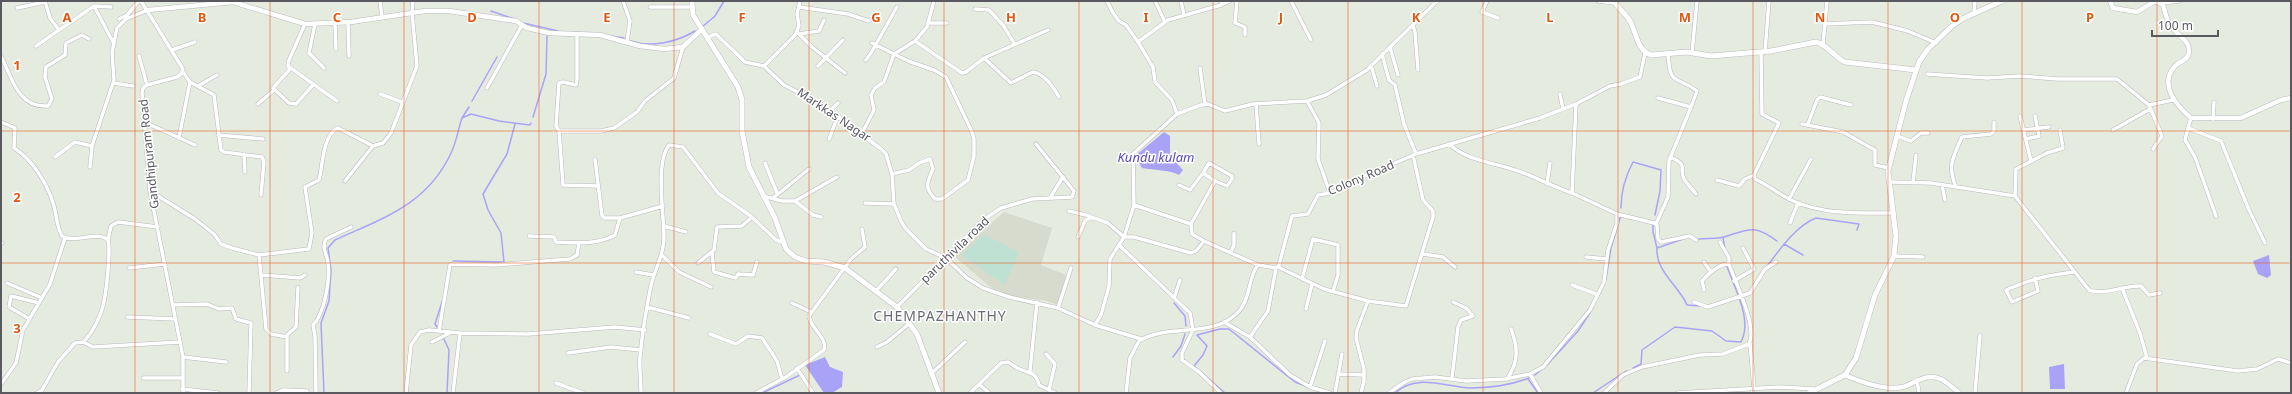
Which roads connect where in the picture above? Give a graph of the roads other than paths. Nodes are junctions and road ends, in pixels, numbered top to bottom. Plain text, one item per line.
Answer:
1 (140, 1) edge
2 (380, 1) edge
3 (413, 1) edge
4 (623, 1) edge
5 (800, 1) edge
6 (934, 1) edge
7 (1106, 1) edge
8 (1155, 1) edge
9 (1181, 1) edge
10 (1230, 1) edge
11 (1237, 1) edge
12 (1291, 1) edge
13 (1436, 1) edge
14 (1487, 1) edge
15 (1598, 1) edge
16 (1697, 1) edge
17 (1769, 1) edge
18 (1827, 1) edge
19 (1975, 1) edge
20 (2002, 1) edge
21 (2110, 1) edge
22 (2178, 1) edge
23 (45, 2) edge
24 (1614, 2) edge
25 (1221, 3) edge
26 (2162, 3) junction
27 (692, 4) edge
28 (94, 6) junction
29 (111, 7) dead end
30 (650, 7) dead end
31 (799, 7) junction
32 (897, 7) dead end
33 (17, 8) dead end
34 (975, 9) dead end
35 (148, 10) junction
36 (412, 13) junction
37 (1974, 14) junction
38 (1184, 15) junction
39 (382, 17) junction
40 (1498, 18) dead end
41 (118, 19) dead end
42 (824, 20) dead end
43 (868, 21) dead end
44 (348, 22) junction
45 (1165, 22) junction
46 (335, 23) junction
47 (928, 23) junction
48 (946, 23) dead end
49 (305, 24) junction
50 (315, 24) junction
51 (1824, 24) junction
52 (522, 25) junction
53 (1413, 26) junction
54 (702, 29) junction
55 (59, 30) junction
56 (1048, 30) dead end
57 (798, 33) junction
58 (577, 34) junction
59 (1245, 34) dead end
60 (708, 37) junction
61 (89, 39) dead end
62 (843, 40) dead end
63 (1311, 40) dead end
64 (915, 41) junction
65 (195, 42) dead end
66 (627, 42) junction
67 (1138, 42) junction
68 (1014, 43) junction
69 (1936, 43) junction
70 (114, 44) junction
71 (874, 44) junction
72 (1823, 44) junction
73 (36, 46) dead end
74 (683, 47) junction
75 (1390, 47) junction
76 (336, 49) dead end
77 (172, 50) junction
78 (1763, 51) junction
79 (1645, 53) junction
80 (1692, 53) junction
81 (894, 54) junction
82 (1382, 54) junction
83 (1668, 54) junction
84 (1, 56) edge
85 (139, 56) dead end
86 (349, 56) dead end
87 (825, 58) junction
88 (984, 58) junction
89 (866, 60) dead end
90 (1371, 65) junction
91 (764, 66) junction
92 (818, 66) dead end
93 (324, 68) dead end
94 (1200, 68) dead end
95 (290, 69) junction
96 (1418, 70) dead end
97 (1916, 70) junction
98 (183, 72) junction
99 (845, 73) dead end
100 (1927, 74) dead end
101 (217, 75) dead end
102 (1398, 75) dead end
103 (190, 82) junction
104 (113, 83) junction
105 (147, 85) junction
106 (313, 85) junction
107 (133, 86) dead end
108 (198, 86) junction
109 (1377, 86) dead end
110 (487, 88) dead end
111 (274, 90) junction
112 (380, 94) dead end
113 (1560, 94) dead end
114 (1059, 97) dead end
115 (1658, 98) dead end
116 (2291, 98) edge
117 (2173, 100) junction
118 (337, 101) dead end
119 (1307, 101) junction
120 (402, 102) junction
121 (2214, 102) dead end
122 (838, 103) dead end
123 (258, 104) dead end
124 (1205, 104) junction
125 (1256, 104) junction
126 (1576, 104) junction
127 (1851, 105) dead end
128 (1691, 107) junction
129 (2150, 107) junction
130 (1563, 109) junction
131 (830, 111) junction
132 (1178, 114) junction
133 (838, 116) junction
134 (2020, 116) dead end
135 (2035, 116) dead end
136 (2191, 118) junction
137 (2213, 119) junction
138 (1, 122) edge
139 (144, 122) junction
140 (1994, 122) dead end
141 (1802, 124) dead end
142 (1808, 124) junction
143 (2049, 127) dead end
144 (2038, 128) junction
145 (2188, 128) junction
146 (2024, 130) junction
147 (2060, 130) dead end
148 (2114, 130) dead end
149 (559, 131) junction
150 (1928, 133) dead end
151 (218, 135) junction
152 (861, 135) junction
153 (1897, 136) junction
154 (179, 138) junction
155 (263, 139) dead end
156 (829, 139) dead end
157 (2026, 140) junction
158 (1036, 144) dead end
159 (1259, 144) dead end
160 (1449, 144) junction
161 (195, 145) dead end
162 (92, 146) junction
163 (373, 146) junction
164 (2153, 149) dead end
165 (244, 154) junction
166 (1414, 155) junction
167 (1916, 155) dead end
168 (1670, 157) junction
169 (55, 158) dead end
170 (1811, 159) dead end
171 (595, 160) dead end
172 (2030, 161) junction
173 (765, 163) dead end
174 (1550, 163) dead end
175 (90, 167) dead end
176 (1889, 168) junction
177 (809, 169) dead end
178 (245, 172) dead end
179 (1203, 173) junction
180 (892, 174) junction
181 (1754, 175) junction
182 (837, 177) dead end
183 (1063, 177) junction
184 (1717, 180) dead end
185 (345, 181) dead end
186 (1215, 181) junction
187 (1889, 182) junction
188 (1913, 183) junction
189 (1547, 184) junction
190 (1179, 185) dead end
191 (1942, 185) junction
192 (598, 186) junction
193 (1956, 187) junction
194 (150, 191) junction
195 (777, 193) junction
196 (1330, 193) junction
197 (1572, 193) junction
198 (1696, 194) dead end
199 (261, 195) dead end
200 (764, 196) junction
201 (2015, 196) junction
202 (773, 198) junction
203 (1050, 198) junction
204 (1789, 199) junction
205 (1945, 200) dead end
206 (795, 201) junction
207 (865, 203) dead end
208 (1798, 203) junction
209 (894, 204) junction
210 (1134, 205) junction
211 (663, 206) junction
212 (1069, 211) dead end
213 (1894, 213) junction
214 (1617, 214) junction
215 (2216, 216) dead end
216 (752, 217) junction
217 (821, 217) dead end
218 (1091, 217) junction
219 (620, 218) junction
220 (1790, 223) dead end
221 (1191, 224) junction
222 (1656, 224) junction
223 (664, 226) junction
224 (158, 227) junction
225 (351, 227) dead end
226 (862, 229) dead end
227 (686, 232) dead end
228 (1234, 233) dead end
229 (529, 236) dead end
230 (1078, 237) dead end
231 (1124, 237) junction
232 (65, 238) junction
233 (108, 240) junction
234 (1696, 240) dead end
235 (1204, 241) junction
236 (1720, 242) dead end
237 (579, 243) junction
238 (784, 243) junction
239 (2265, 243) dead end
240 (1119, 245) junction
241 (1743, 248) dead end
242 (1231, 252) junction
243 (712, 253) junction
244 (1423, 254) junction
245 (259, 255) junction
246 (662, 255) junction
247 (1894, 256) junction
248 (1586, 257) dead end
249 (1923, 257) dead end
250 (946, 258) junction
251 (1607, 260) junction
252 (757, 262) dead end
253 (1704, 262) dead end
254 (1776, 262) dead end
255 (698, 263) dead end
256 (165, 264) junction
257 (1728, 264) junction
258 (1258, 265) junction
259 (1455, 267) dead end
260 (129, 268) dead end
261 (845, 268) junction
262 (1071, 268) dead end
263 (1277, 268) junction
264 (896, 269) dead end
265 (636, 272) dead end
266 (1711, 272) junction
267 (2075, 272) junction
268 (262, 275) junction
269 (305, 275) dead end
270 (653, 275) junction
271 (2035, 278) junction
272 (1302, 279) junction
273 (1180, 280) dead end
274 (1734, 281) junction
275 (7, 283) dead end
276 (1312, 284) junction
277 (1572, 285) dead end
278 (298, 287) dead end
279 (711, 287) dead end
280 (2122, 288) junction
281 (1704, 290) dead end
282 (876, 291) junction
283 (1333, 291) junction
284 (2160, 292) dead end
285 (1596, 294) junction
286 (1741, 296) junction
287 (42, 298) junction
288 (1174, 298) junction
289 (1368, 301) junction
290 (1037, 302) junction
291 (1453, 302) dead end
292 (1694, 302) dead end
293 (39, 303) junction
294 (792, 303) dead end
295 (173, 305) junction
296 (647, 307) junction
297 (897, 307) junction
298 (1058, 308) junction
299 (1306, 309) dead end
300 (811, 312) junction
301 (127, 317) dead end
302 (28, 318) junction
303 (689, 318) dead end
304 (176, 319) junction
305 (1224, 322) junction
306 (910, 323) junction
307 (1095, 325) junction
308 (1511, 329) dead end
309 (645, 330) junction
310 (1193, 330) junction
311 (439, 331) junction
312 (450, 332) junction
313 (460, 333) junction
314 (710, 334) dead end
315 (1980, 335) dead end
316 (1250, 337) junction
317 (287, 338) junction
318 (1141, 339) junction
319 (1325, 340) dead end
320 (83, 342) junction
321 (180, 342) junction
322 (432, 342) dead end
323 (965, 342) dead end
324 (1750, 343) junction
325 (877, 347) dead end
326 (641, 350) junction
327 (568, 353) dead end
328 (1046, 354) dead end
329 (1342, 354) dead end
330 (183, 357) junction
331 (2147, 358) junction
332 (226, 362) dead end
333 (2291, 363) edge
334 (797, 368) junction
335 (287, 371) dead end
336 (1030, 371) junction
337 (931, 374) junction
338 (1338, 374) junction
339 (1530, 374) junction
340 (1845, 375) junction
341 (1364, 376) junction
342 (143, 378) dead end
343 (183, 378) junction
344 (1452, 378) junction
345 (782, 379) junction
346 (1507, 379) junction
347 (1918, 380) junction
348 (556, 383) dead end
349 (1, 384) edge
350 (979, 384) junction
351 (1310, 387) junction
352 (1754, 388) junction
353 (1049, 390) junction
354 (183, 391) edge
355 (306, 391) dead end
356 (1811, 391) edge
357 (37, 393) edge
358 (218, 393) edge
359 (248, 393) edge
360 (276, 393) edge
361 (316, 393) edge
362 (406, 393) edge
363 (453, 393) edge
364 (583, 393) edge
365 (641, 393) edge
366 (756, 393) edge
367 (813, 393) edge
368 (939, 393) edge
369 (970, 393) edge
370 (990, 393) edge
371 (1055, 393) edge
372 (1126, 393) edge
373 (1221, 393) edge
374 (1330, 393) edge
375 (1335, 393) edge
376 (1361, 393) edge
377 (1389, 393) edge
378 (1541, 393) edge
379 (1604, 393) edge
380 (1677, 393) edge
381 (1752, 393) edge
382 (1919, 393) edge
383 (1959, 393) edge
384 (1974, 393) edge
385 (2126, 393) edge

1 - 35 street
1 - 41 street
2 - 39 street
3 - 36 street
4 - 66 street
5 - 31 street
6 - 47 street
7 - 67 street
8 - 45 street
9 - 38 street
10 - 25 street
11 - 59 street
12 - 63 street
13 - 53 street
14 - 40 street
15 - 24 street
16 - 80 street
17 - 78 street
18 - 51 street
19 - 37 street
20 - 37 main road
21 - 26 street
22 - 26 street
23 - 33 street
23 - 55 street
24 - 79 main road
25 - 38 street
26 - 117 street
27 - 30 street
27 - 54 main road
28 - 29 street
28 - 55 street
28 - 70 street
31 - 43 street
31 - 57 street
32 - 71 street
34 - 68 street
35 - 49 street
35 - 70 street
35 - 77 street
36 - 39 street
36 - 52 street
36 - 120 street
37 - 69 main road
38 - 45 street
39 - 44 street
42 - 57 street
44 - 46 street
44 - 86 street
45 - 67 street
46 - 50 street
46 - 76 street
47 - 48 street
47 - 64 street
49 - 50 street
49 - 95 street
50 - 93 street
51 - 69 street
51 - 72 street
52 - 58 street
52 - 110 street
53 - 75 street
53 - 96 street
54 - 60 main road
54 - 74 street
55 - 73 street
56 - 68 street
57 - 87 street
57 - 91 street
58 - 66 street
58 - 149 street
60 - 91 street
60 - 200 main road
61 - 84 street
62 - 87 street
64 - 81 street
64 - 88 street
65 - 77 street
66 - 74 street
67 - 132 street
68 - 88 street
69 - 97 main road
70 - 104 street
71 - 81 street
71 - 89 street
72 - 78 main road
72 - 97 main road
74 - 149 street
75 - 82 street
75 - 102 street
77 - 98 street
78 - 80 main road
78 - 181 street
79 - 83 main road
79 - 126 street, Colony Road
80 - 83 main road
81 - 152 street
81 - 180 street
82 - 90 street
82 - 166 street
83 - 128 street
85 - 105 street
87 - 92 street
87 - 99 street
88 - 114 street
90 - 109 street
90 - 119 street
91 - 131 street, Markkas Nagar
94 - 124 street
95 - 106 street
95 - 111 street
97 - 153 main road
98 - 103 street
98 - 105 street, Gandhipuram Road
100 - 129 street
101 - 108 street
103 - 108 street
103 - 154 street
104 - 107 street
104 - 162 street
105 - 139 street, Gandhipuram Road
106 - 111 street
106 - 118 street
108 - 151 street
111 - 123 street
112 - 120 street
113 - 130 street
115 - 128 street
116 - 137 street
117 - 129 street
117 - 136 street
119 - 125 street
119 - 196 street
120 - 163 street
121 - 137 street
122 - 131 street
124 - 125 street
124 - 132 street
125 - 159 street
126 - 130 street, Colony Road
126 - 197 street
127 - 142 street
128 - 168 street
129 - 148 street
129 - 164 street
130 - 160 street, Colony Road
131 - 133 street, Markkas Nagar
132 - 210 street
133 - 152 street, Markkas Nagar
133 - 156 street
134 - 146 street
135 - 144 street
136 - 137 street
136 - 145 street
138 - 232 street
139 - 154 street
139 - 194 street, Gandhipuram Road
140 - 193 street
141 - 142 street
142 - 176 street
143 - 144 street
144 - 146 street
144 - 157 street
145 - 215 street
145 - 239 street
146 - 157 street
147 - 172 street
149 - 192 street
150 - 153 street
151 - 155 street
151 - 165 street
152 - 180 street, Markkas Nagar
153 - 176 main road
154 - 161 street
157 - 172 street
158 - 183 street, paruthivila road
160 - 166 street, Colony Road
160 - 189 street
162 - 169 street
162 - 175 street
163 - 185 street
163 - 245 street
165 - 178 street
165 - 199 street
166 - 196 street, Colony Road
166 - 244 street
167 - 188 street
168 - 198 street
168 - 222 street
170 - 204 street
171 - 192 street
172 - 201 street
173 - 195 street
174 - 189 street
176 - 187 main road
177 - 195 street
179 - 186 street
179 - 186 street
179 - 190 street
180 - 209 street, Markkas Nagar
181 - 184 street
181 - 204 street
182 - 206 street
183 - 203 street
183 - 203 street, paruthivila road
186 - 221 street
187 - 188 street
187 - 213 main road
188 - 191 street
189 - 197 street
191 - 193 street
191 - 205 street
192 - 219 street
193 - 201 street
194 - 224 street, Gandhipuram Road
194 - 245 street
195 - 202 street
196 - 263 street, Colony Road
197 - 214 street
200 - 202 street
200 - 238 main road
201 - 267 street
202 - 206 street
203 - 250 street, paruthivila road
204 - 208 street
206 - 217 street
207 - 209 street
208 - 213 street
208 - 220 street
209 - 250 street, Markkas Nagar
210 - 221 street
210 - 231 street
211 - 216 street
211 - 219 street
211 - 223 street
212 - 218 street
213 - 247 main road
214 - 222 street
214 - 251 street
216 - 238 street
216 - 243 street
218 - 230 street
218 - 231 street
219 - 237 street
221 - 235 street
222 - 234 street
223 - 227 street
223 - 246 street
224 - 233 street
224 - 256 street, Gandhipuram Road
225 - 361 street
226 - 261 street
228 - 242 street
229 - 237 street
231 - 235 street
231 - 240 street
232 - 233 street
232 - 287 street
233 - 320 street
235 - 242 street
236 - 257 street
237 - 311 street
238 - 261 main road
240 - 288 street
240 - 307 street
241 - 274 street
242 - 258 street
243 - 252 street
243 - 255 street
244 - 259 street
244 - 289 street
245 - 268 street
246 - 270 street
246 - 279 street
247 - 249 street
247 - 340 main road
248 - 251 street
250 - 290 street, Markkas Nagar
250 - 297 street, paruthivila road
251 - 285 street
253 - 266 street
254 - 286 street
256 - 260 street
256 - 295 street, Gandhipuram Road
257 - 266 street
257 - 274 street
258 - 263 street
258 - 305 street
261 - 282 main road
261 - 300 street
262 - 298 street
263 - 272 street
263 - 316 street
264 - 282 street
265 - 270 street
266 - 281 street
267 - 271 street
267 - 280 street
268 - 269 street
268 - 317 street
270 - 296 street
271 - 271 street
272 - 276 street
272 - 283 street
273 - 288 street
274 - 286 street
275 - 287 street
276 - 283 street
276 - 299 street
277 - 285 street
278 - 317 street
280 - 284 street
280 - 331 street
282 - 297 main road
283 - 289 street
285 - 339 street
286 - 292 street
286 - 324 street
287 - 293 street
288 - 310 street
289 - 341 street
290 - 298 street, Markkas Nagar
290 - 336 street
291 - 344 street
293 - 302 street
293 - 302 street
294 - 300 street
295 - 304 street, Gandhipuram Road
295 - 359 street
296 - 303 street
296 - 309 street
297 - 306 main road
298 - 307 street, Markkas Nagar
300 - 334 street
301 - 304 street
302 - 349 street
304 - 321 street, Gandhipuram Road
305 - 310 street
305 - 316 street
306 - 325 street
306 - 337 main road
307 - 318 street, Markkas Nagar
308 - 346 street
309 - 313 street
309 - 326 street
310 - 318 street
310 - 373 street
311 - 312 street
311 - 362 street
312 - 313 street
312 - 322 street
313 - 363 street
314 - 345 street
315 - 384 street
316 - 351 street
317 - 335 street
318 - 372 street
319 - 351 street
320 - 321 street
320 - 357 street
321 - 330 street, Gandhipuram Road
323 - 337 street
324 - 352 street
324 - 379 street
326 - 327 street
326 - 365 street
328 - 353 street
329 - 338 street
330 - 332 street
330 - 343 street, Gandhipuram Road
331 - 333 street
331 - 385 street
334 - 345 street
334 - 367 street
336 - 350 street
336 - 353 street
337 - 368 main road
338 - 341 street
338 - 375 street
339 - 346 street
339 - 378 street
340 - 347 street
340 - 356 main road
341 - 376 street
342 - 343 street
343 - 354 street, Gandhipuram Road
344 - 346 street
344 - 377 street
345 - 366 street
347 - 382 street
347 - 383 street
348 - 364 street
350 - 369 street
350 - 370 street
351 - 374 street
352 - 356 street
352 - 380 street
352 - 381 street
353 - 371 street
354 - 358 street
355 - 360 street

